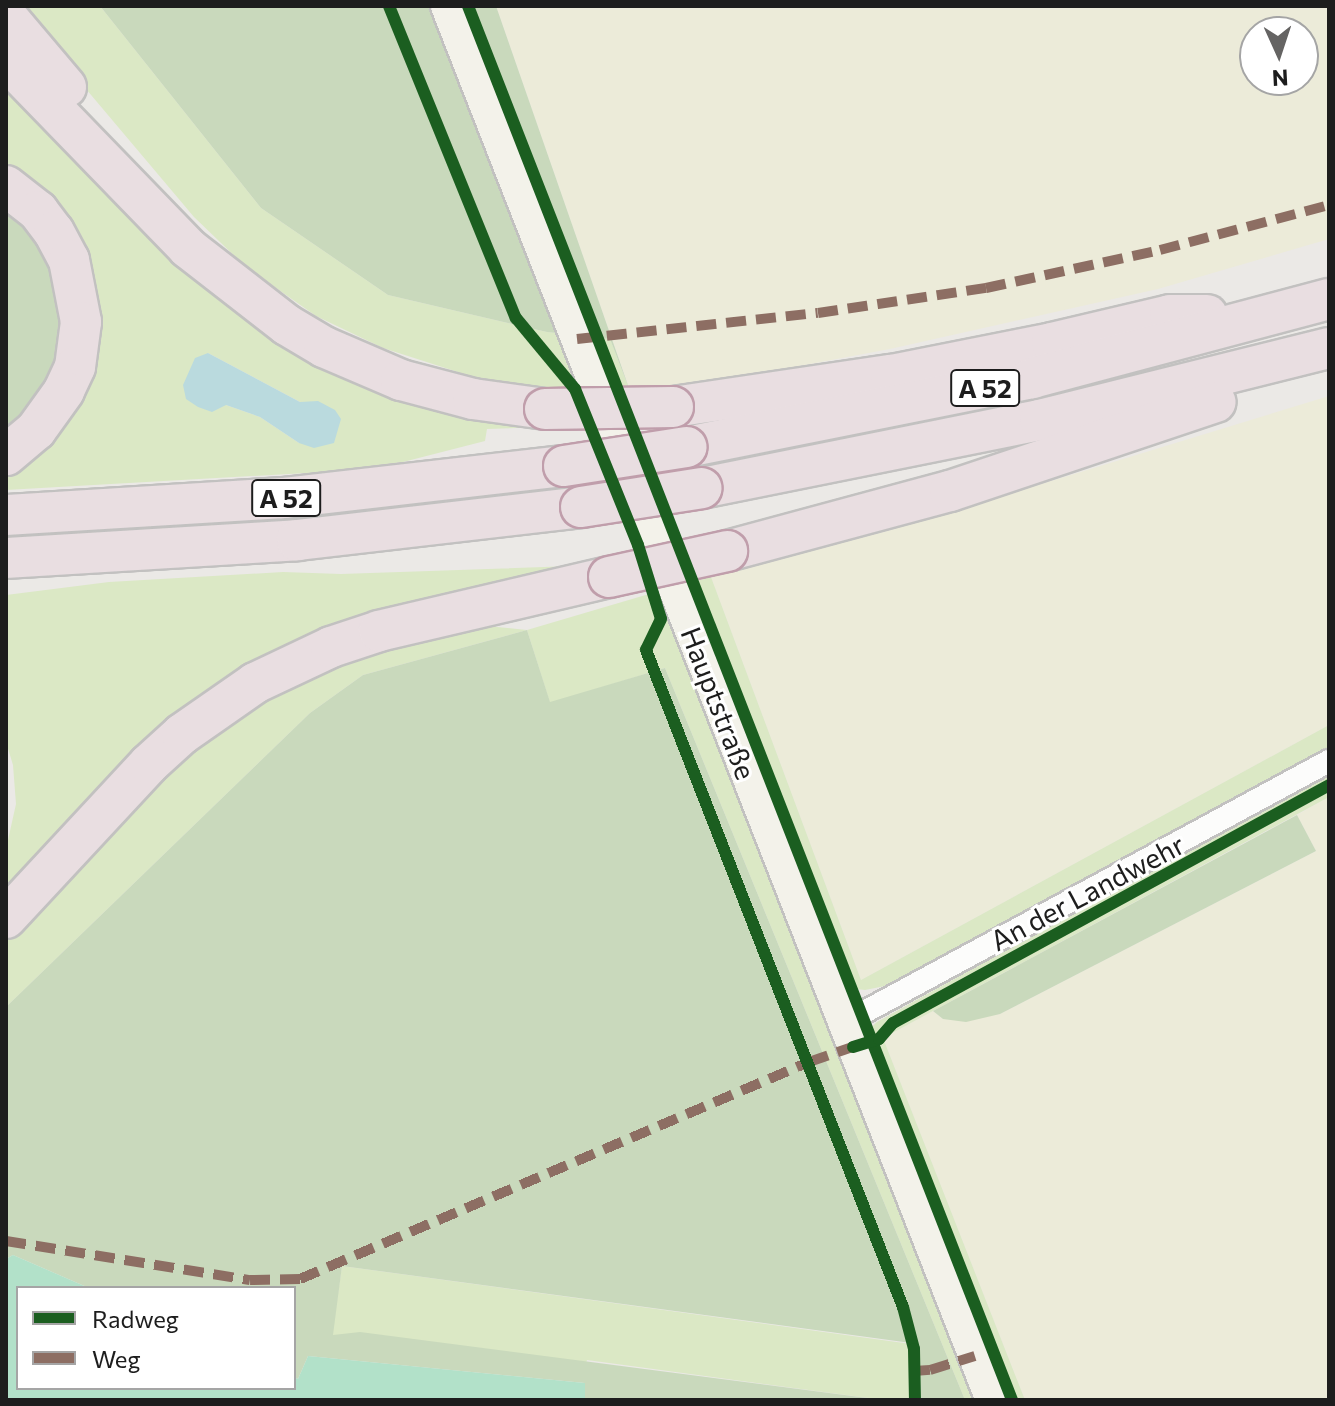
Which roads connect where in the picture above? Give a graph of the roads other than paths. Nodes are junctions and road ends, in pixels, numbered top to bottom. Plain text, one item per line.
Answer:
1 (447, 6) edge
2 (6, 16) edge
3 (6, 60) edge
4 (6, 186) edge
5 (1329, 299) edge
6 (255, 303) junction
7 (1279, 314) junction
8 (1329, 348) edge
9 (1329, 367) edge
10 (6, 455) edge
11 (6, 515) edge
12 (174, 550) junction
13 (6, 558) edge
14 (6, 580) edge
15 (1329, 761) edge
16 (6, 918) edge
17 (844, 1023) junction
18 (992, 1400) edge

1 - 17 street, Hauptstraße
2 - 6 highway
3 - 6 highway
4 - 10 highway
5 - 7 highway, A 52
6 - 7 highway, bridge
7 - 11 highway, A 52, bridge
8 - 12 highway, A 52, bridge
9 - 16 highway, bridge
12 - 13 highway, A 52
12 - 14 highway
15 - 17 street, An der Landwehr
17 - 18 street, Hauptstraße

